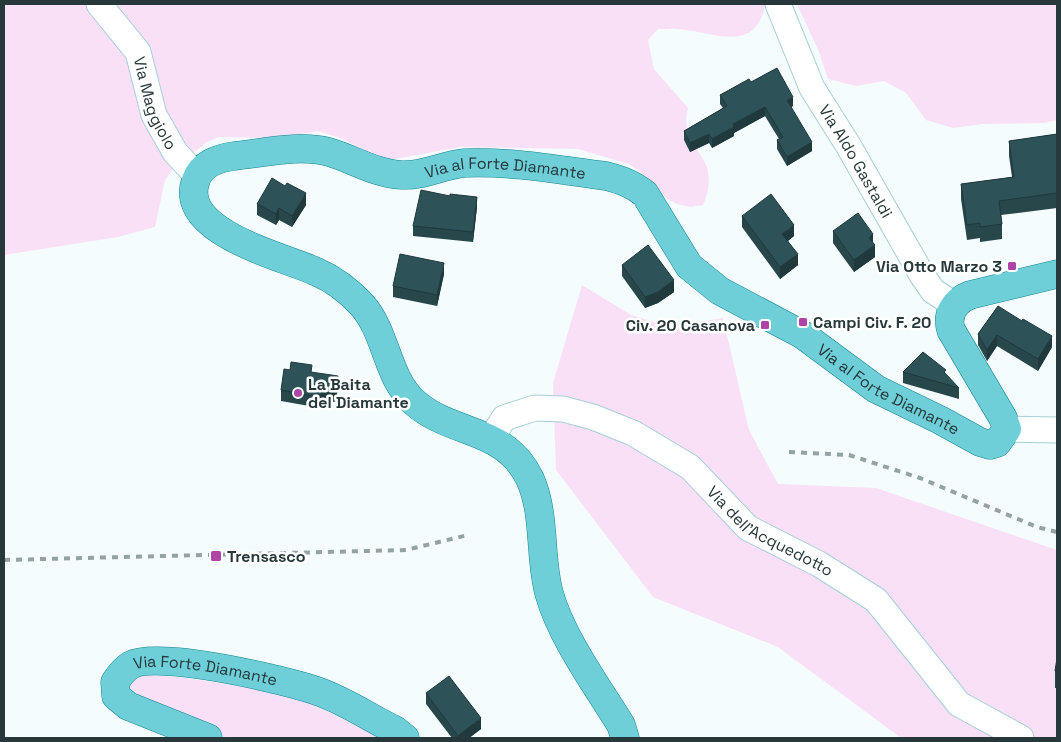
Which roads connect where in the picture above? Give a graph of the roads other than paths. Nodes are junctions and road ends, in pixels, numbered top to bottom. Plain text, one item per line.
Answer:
1 (99, 4) edge
2 (778, 4) edge
3 (197, 176) junction
4 (1057, 274) edge
5 (955, 305) junction
6 (1007, 429) junction
7 (1057, 430) edge
8 (492, 439) junction
9 (208, 738) edge
10 (405, 738) edge
11 (625, 738) edge
12 (1021, 738) edge

1 - 3 street, Via Maggiolo
2 - 5 street, Via Aldo Gastaldi
3 - 6 main road, Via al Forte Diamante
3 - 8 main road
4 - 5 main road
5 - 6 main road
6 - 7 street
8 - 11 main road
8 - 12 street, Via dell'Acquedotto
9 - 10 main road, Via Forte Diamante

